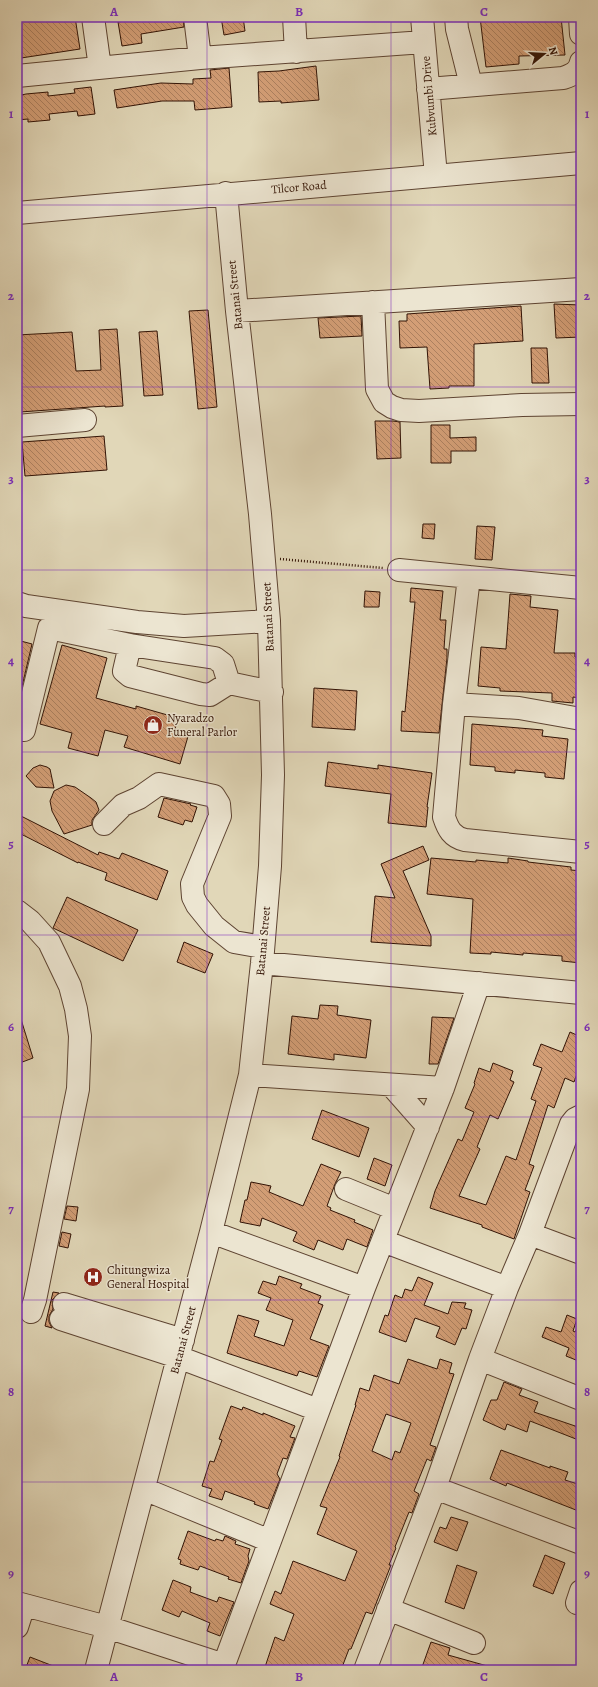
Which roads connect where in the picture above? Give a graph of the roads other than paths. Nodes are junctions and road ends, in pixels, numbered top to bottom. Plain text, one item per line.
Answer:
1 (93, 17) edge
2 (195, 17) edge
3 (294, 17) edge
4 (422, 17) edge
5 (456, 17) edge
6 (580, 17) edge
7 (581, 34) edge
8 (424, 42) junction
9 (296, 52) junction
10 (200, 58) junction
11 (581, 62) edge
12 (100, 68) junction
13 (17, 76) edge
14 (471, 85) junction
15 (428, 89) junction
16 (581, 163) edge
17 (436, 176) junction
18 (226, 194) junction
19 (17, 213) edge
20 (581, 290) edge
21 (374, 302) junction
22 (237, 312) junction
23 (581, 404) edge
24 (85, 420) dead end
25 (17, 426) edge
26 (399, 570) road end
27 (469, 577) junction
28 (581, 588) edge
29 (17, 603) edge
30 (269, 621) junction
31 (130, 645) junction
32 (229, 683) junction
33 (272, 692) junction
34 (454, 704) junction
35 (581, 719) edge
36 (24, 730) dead end
37 (104, 824) dead end
38 (581, 852) edge
39 (17, 911) edge
40 (262, 955) junction
41 (479, 983) junction
42 (581, 992) edge
43 (250, 1075) junction
44 (391, 1085) junction
45 (443, 1088) junction
46 (581, 1116) edge
47 (428, 1127) junction
48 (346, 1189) dead end
49 (395, 1209) junction
50 (211, 1232) junction
51 (530, 1234) junction
52 (383, 1241) junction
53 (581, 1253) edge
54 (364, 1288) junction
55 (508, 1288) junction
56 (41, 1308) edge
57 (180, 1348) junction
58 (480, 1359) junction
59 (581, 1399) edge
60 (318, 1410) junction
61 (435, 1488) junction
62 (144, 1489) junction
63 (270, 1541) junction
64 (581, 1543) edge
65 (20, 1604) edge
66 (388, 1609) junction
67 (17, 1627) edge
68 (107, 1627) junction
69 (474, 1643) dead end
70 (223, 1668) edge
71 (96, 1670) edge
72 (365, 1670) edge

1 - 12 street
2 - 10 street
3 - 9 street
4 - 8 street, Kubvumbi Drive
5 - 14 street
6 - 7 street
8 - 9 street
8 - 15 street, Kubvumbi Drive
9 - 10 street
10 - 12 street
11 - 14 street
12 - 13 street
14 - 15 street
15 - 17 street, Kubvumbi Drive
16 - 17 street, Tilcor Road
17 - 18 street, Tilcor Road
18 - 19 street, Tilcor Road
18 - 22 street, Batanai Street
20 - 21 street
21 - 22 street
21 - 23 street
22 - 30 street, Batanai Street
24 - 25 street
26 - 27 street
27 - 28 street
27 - 34 street
29 - 30 street
30 - 33 street, Batanai Street
31 - 32 street
31 - 32 street
31 - 36 street
32 - 33 street
33 - 40 street, Batanai Street
34 - 35 street
34 - 38 street
37 - 40 street
39 - 56 street
40 - 41 street
40 - 43 street, Batanai Street
41 - 42 street
41 - 45 street
43 - 44 street
43 - 50 street, Batanai Street
44 - 45 street
44 - 47 street
45 - 47 street
46 - 51 street
47 - 49 street
48 - 49 street
49 - 52 street
50 - 54 street
50 - 57 street, Batanai Street
51 - 53 street
51 - 55 street
52 - 54 street
52 - 55 street
54 - 60 street
55 - 58 street
56 - 57 street
57 - 60 street
57 - 62 street, Batanai Street
58 - 59 street
58 - 61 street
60 - 63 street
61 - 64 street
61 - 66 street
62 - 63 street
62 - 68 street, Batanai Street
63 - 70 street
65 - 67 street
65 - 68 street
66 - 69 street
66 - 72 street
68 - 70 street
68 - 71 street, Batanai Street

